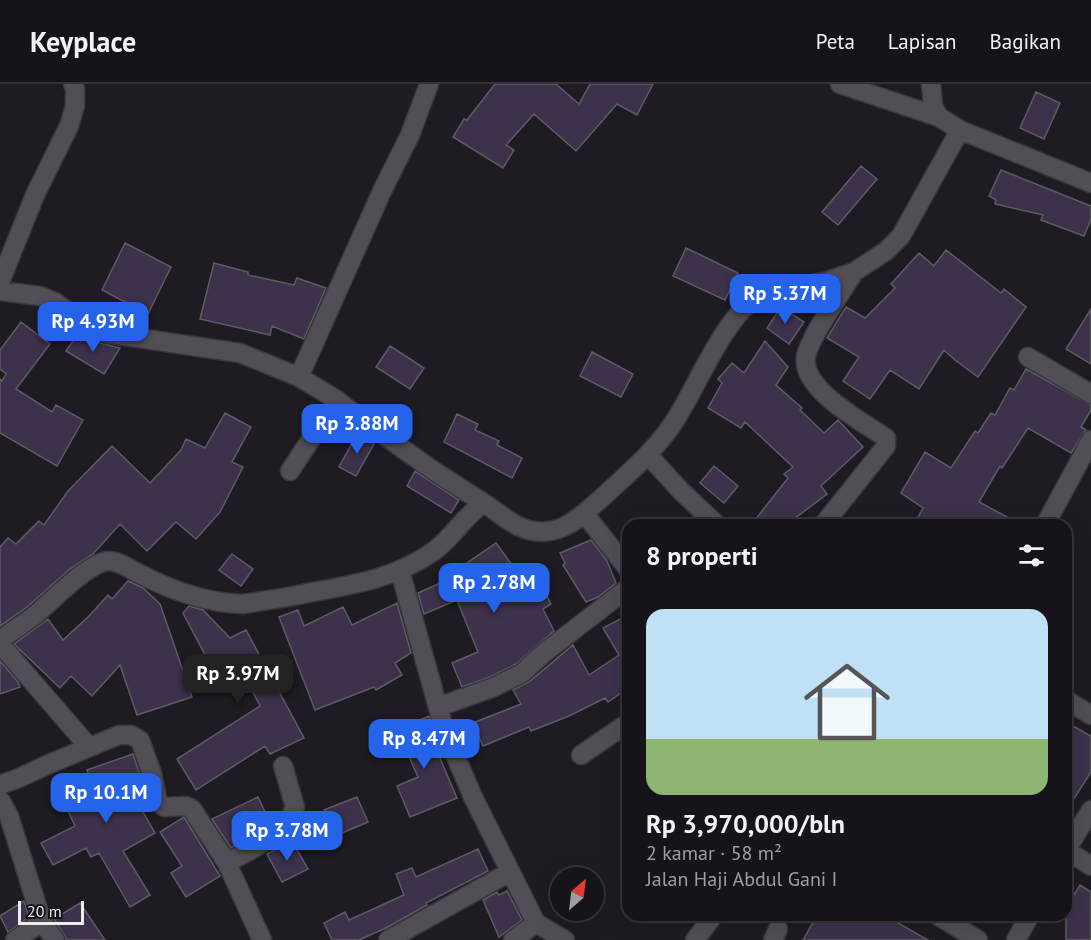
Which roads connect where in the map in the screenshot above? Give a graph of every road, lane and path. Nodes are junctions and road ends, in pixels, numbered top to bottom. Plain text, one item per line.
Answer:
1 (73, 84) edge
2 (429, 84) edge
3 (840, 84) edge
4 (931, 84) edge
5 (939, 117) junction
6 (960, 130) junction
7 (1091, 183) edge
8 (854, 272) junction
9 (0, 282) edge
10 (0, 291) edge
11 (1028, 357) dead end
12 (299, 377) junction
13 (1091, 394) edge
14 (337, 400) junction
15 (1091, 440) edge
16 (648, 455) junction
17 (290, 471) dead end
18 (484, 503) junction
19 (584, 513) junction
20 (711, 519) edge
21 (828, 519) edge
22 (1048, 519) edge
23 (622, 560) edge
24 (400, 571) junction
25 (622, 593) edge
26 (0, 642) edge
27 (1072, 704) edge
28 (438, 707) junction
29 (1091, 715) edge
30 (622, 727) edge
31 (89, 747) junction
32 (581, 755) dead end
33 (283, 766) dead end
34 (0, 785) edge
35 (0, 800) edge
36 (1091, 810) edge
37 (1072, 840) edge
38 (1072, 854) edge
39 (227, 863) junction
40 (1091, 866) edge
41 (510, 872) junction
42 (709, 921) edge
43 (948, 921) edge
44 (1027, 921) edge
45 (42, 922) junction
46 (536, 923) junction
47 (15, 940) edge
48 (55, 940) edge
49 (262, 940) edge
50 (388, 940) edge
51 (513, 940) edge
52 (565, 940) edge
53 (694, 940) edge
54 (978, 940) edge
55 (1016, 940) edge

1 - 9 street
2 - 12 street
3 - 5 street
4 - 5 street
5 - 6 street
6 - 7 street
6 - 8 street
8 - 16 street
8 - 21 street
10 - 12 street
11 - 13 street
12 - 14 street
14 - 17 street
14 - 18 street
15 - 22 street
16 - 19 street
16 - 20 street
18 - 19 street
18 - 24 street
19 - 23 street
24 - 26 street
24 - 28 street
25 - 28 street
26 - 31 street
27 - 29 street
28 - 41 street
30 - 32 street
31 - 34 street
31 - 39 street
33 - 39 street
35 - 45 street
36 - 37 street
38 - 40 street
39 - 49 street
41 - 46 street
41 - 50 street
42 - 53 street
43 - 54 street
44 - 55 street
45 - 47 street
45 - 48 street
46 - 51 street
46 - 52 street

